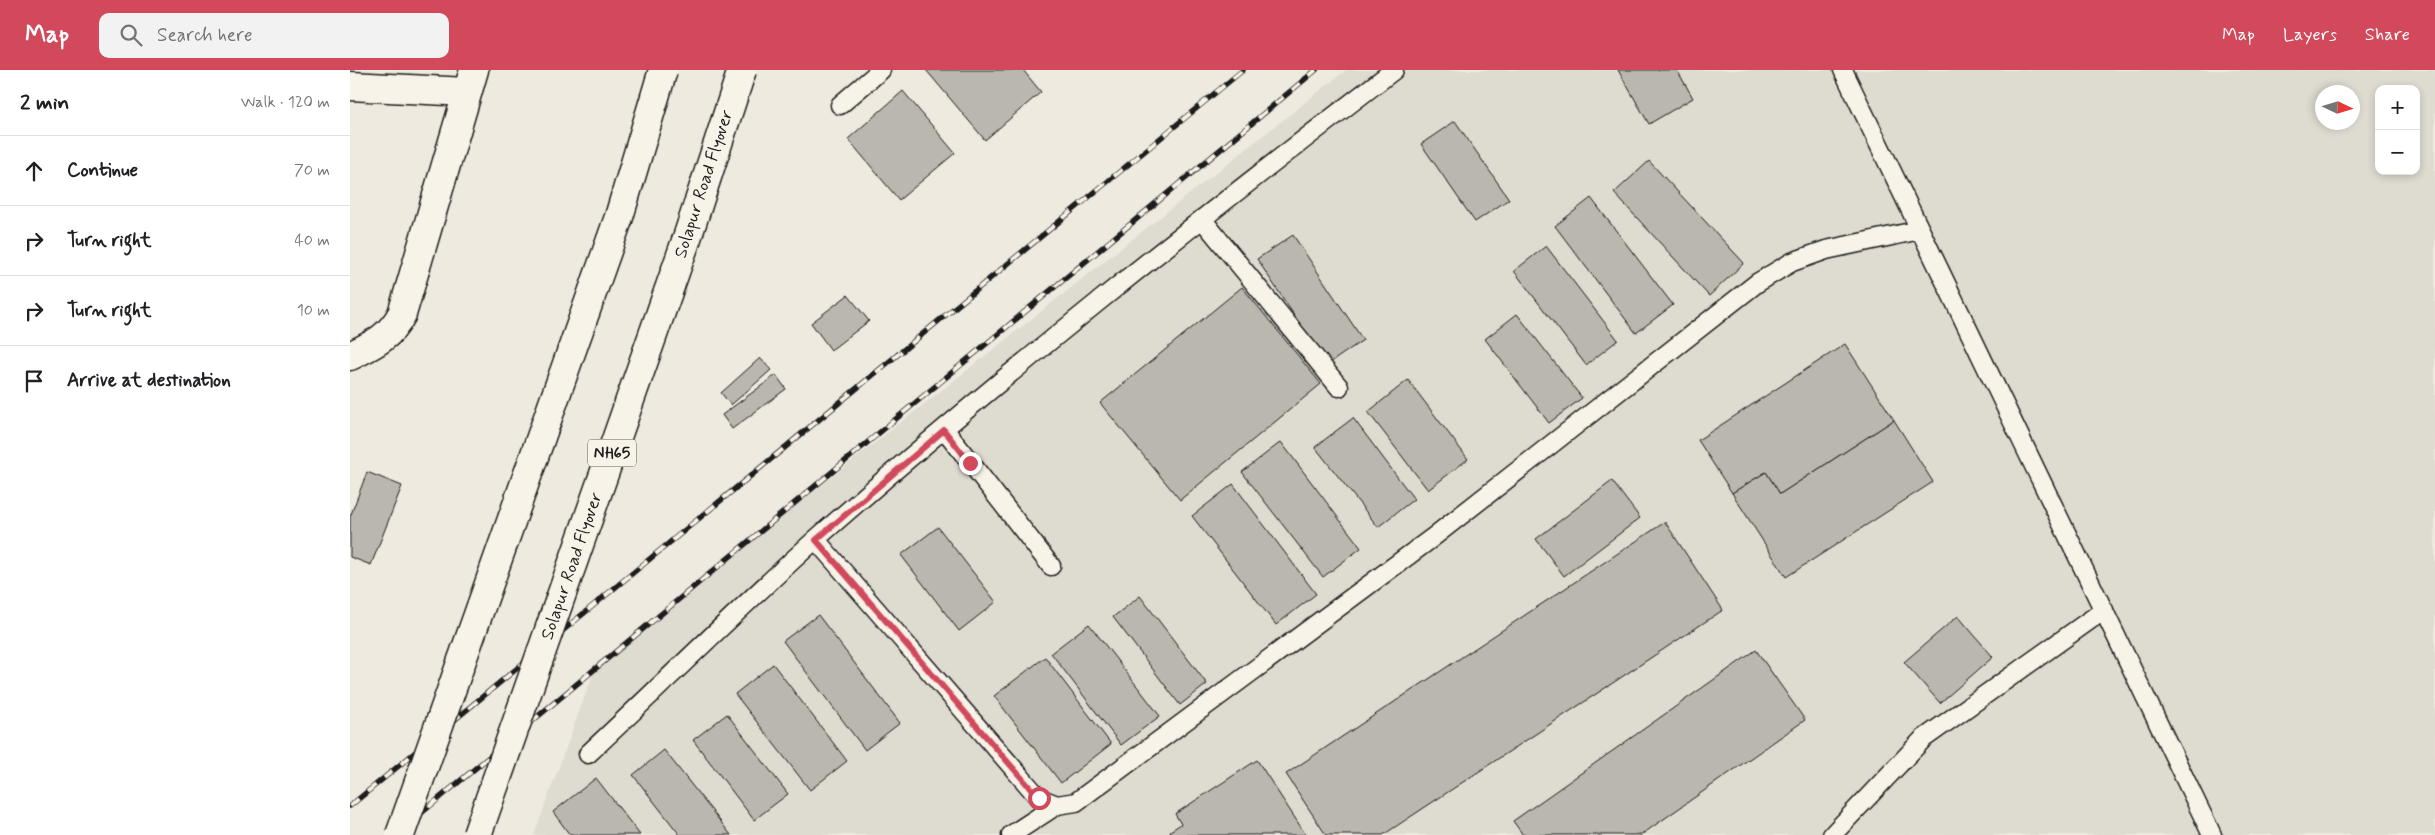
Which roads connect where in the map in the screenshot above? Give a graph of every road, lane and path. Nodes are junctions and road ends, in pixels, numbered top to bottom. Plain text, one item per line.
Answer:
1 (663, 70) edge
2 (742, 70) edge
3 (882, 70) edge
4 (1394, 70) edge
5 (1843, 70) edge
6 (470, 81) edge
7 (350, 86) edge
8 (840, 105) dead end
9 (1202, 218) junction
10 (1920, 230) junction
11 (350, 356) edge
12 (1339, 387) dead end
13 (944, 430) junction
14 (816, 540) junction
15 (1051, 566) dead end
16 (2104, 610) junction
17 (588, 754) dead end
18 (1057, 806) junction
19 (400, 835) edge
20 (477, 835) edge
21 (1011, 835) edge
22 (1832, 835) edge
23 (2212, 835) edge

1 - 19 main road, bridge
2 - 20 main road, Solapur Road Flyover / NH65, bridge
3 - 8 lane
4 - 9 lane
5 - 10 lane
6 - 7 main road
6 - 11 main road
9 - 12 lane
9 - 13 lane
10 - 16 lane
10 - 18 lane
13 - 14 lane
13 - 15 lane
14 - 17 lane
14 - 18 lane
16 - 22 lane
16 - 23 lane
18 - 21 lane

